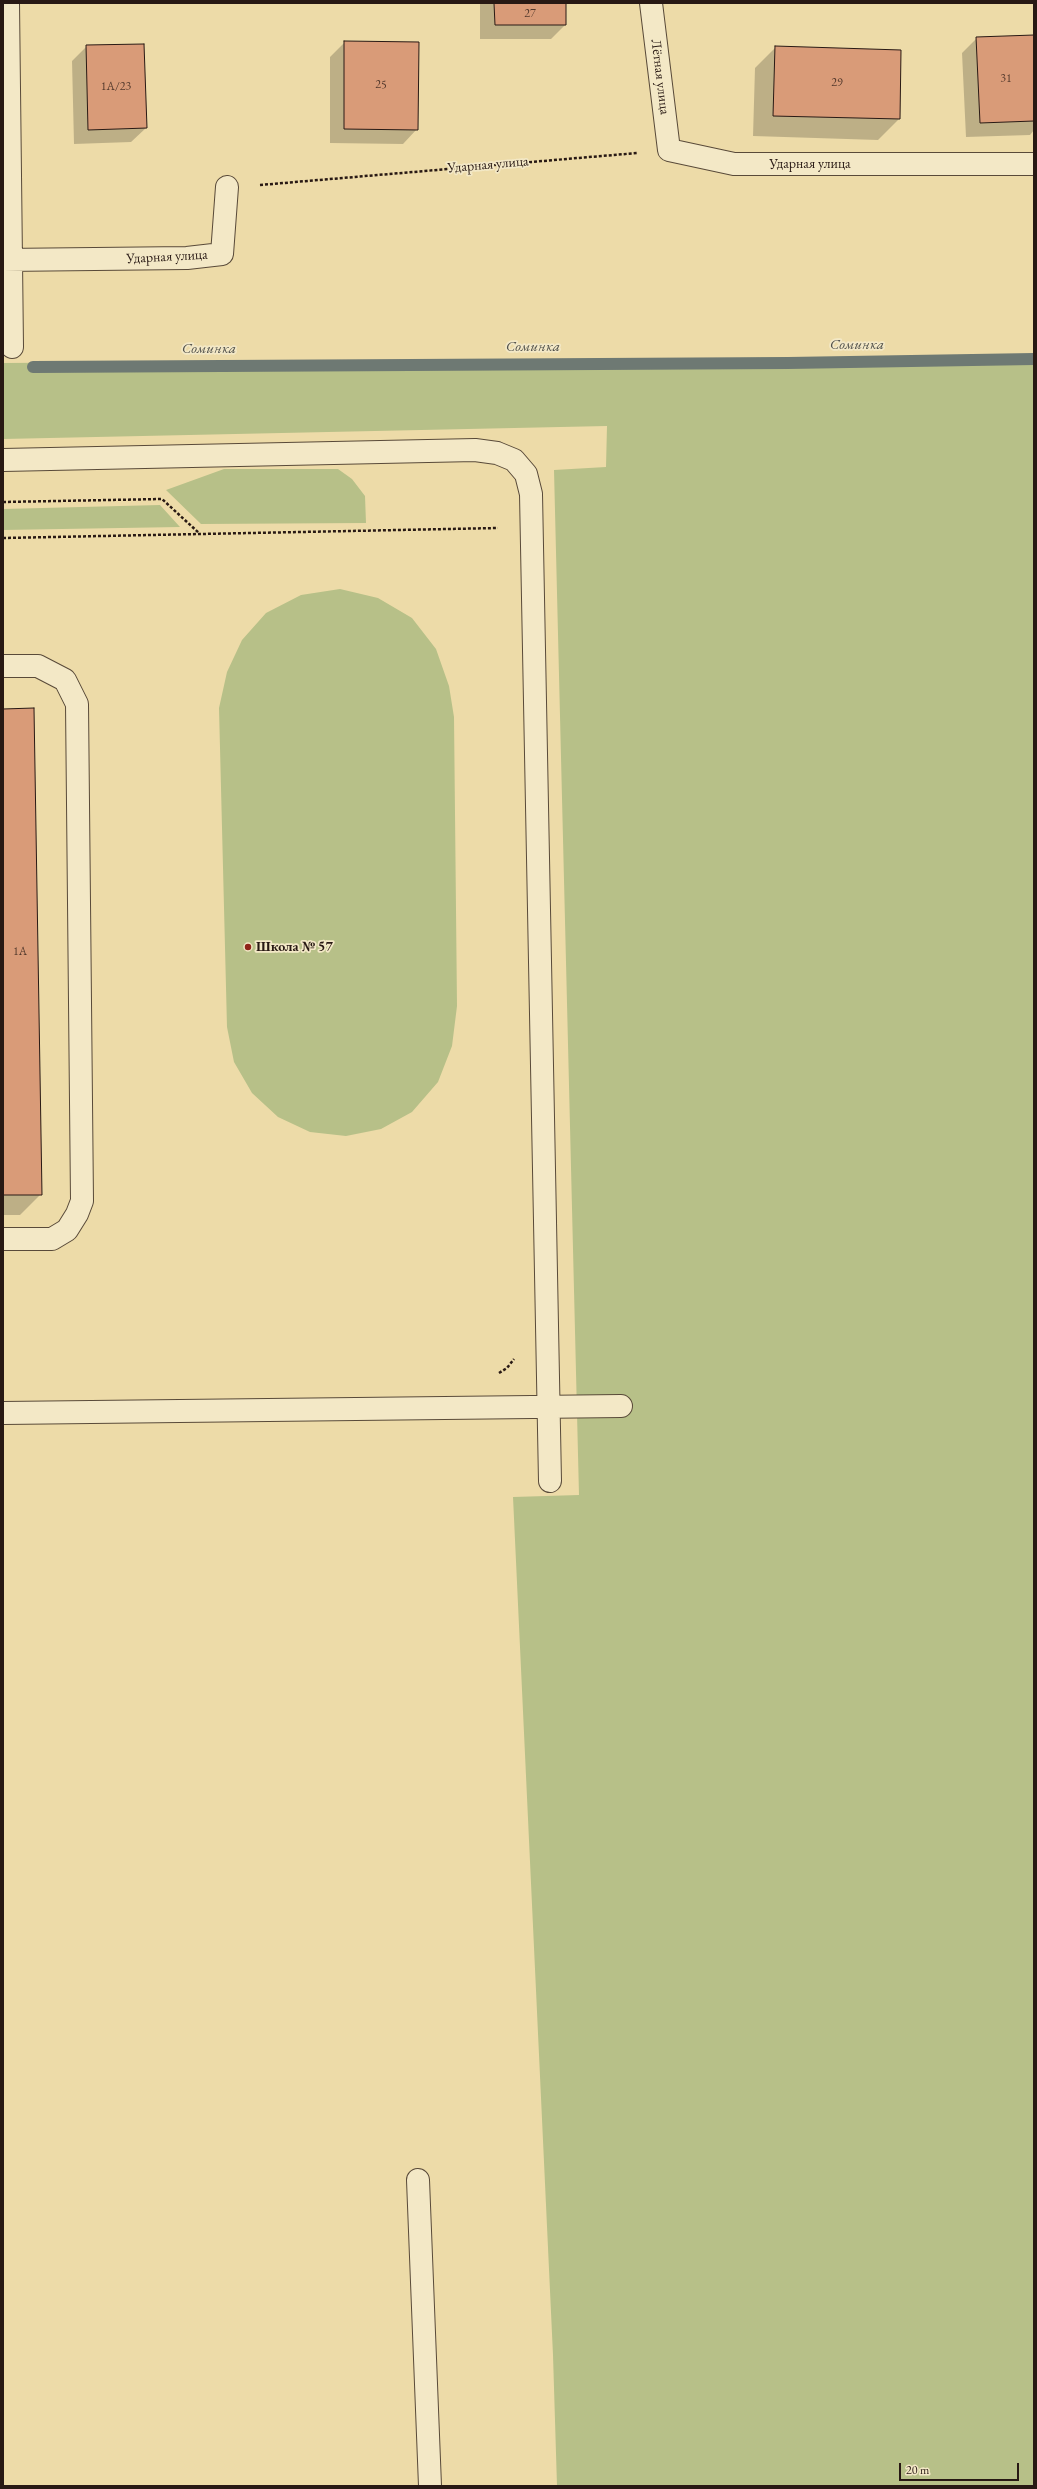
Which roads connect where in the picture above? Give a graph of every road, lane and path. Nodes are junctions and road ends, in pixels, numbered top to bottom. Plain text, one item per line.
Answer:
1 (8, 3) edge
2 (650, 3) edge
3 (669, 150) junction
4 (1034, 164) edge
5 (227, 188) joint
6 (8, 260) edge
7 (12, 347) dead end
8 (3, 460) edge
9 (3, 502) edge
10 (502, 528) dead end
11 (200, 534) junction
12 (3, 538) edge
13 (3, 666) edge
14 (3, 1239) edge
15 (515, 1356) dead end
16 (492, 1373) dead end
17 (621, 1406) dead end
18 (549, 1407) junction
19 (3, 1413) edge
20 (550, 1481) dead end
21 (418, 2180) dead end
22 (430, 2486) edge

1 - 6 street
2 - 3 street, Лётная улица
3 - 4 street, Ударная улица
3 - 5 path, Ударная улица
5 - 6 street, Ударная улица
6 - 7 street
8 - 18 street
9 - 11 path
10 - 11 path
11 - 12 path
13 - 14 street
15 - 16 path
17 - 18 street
18 - 19 street
18 - 20 street
21 - 22 street

